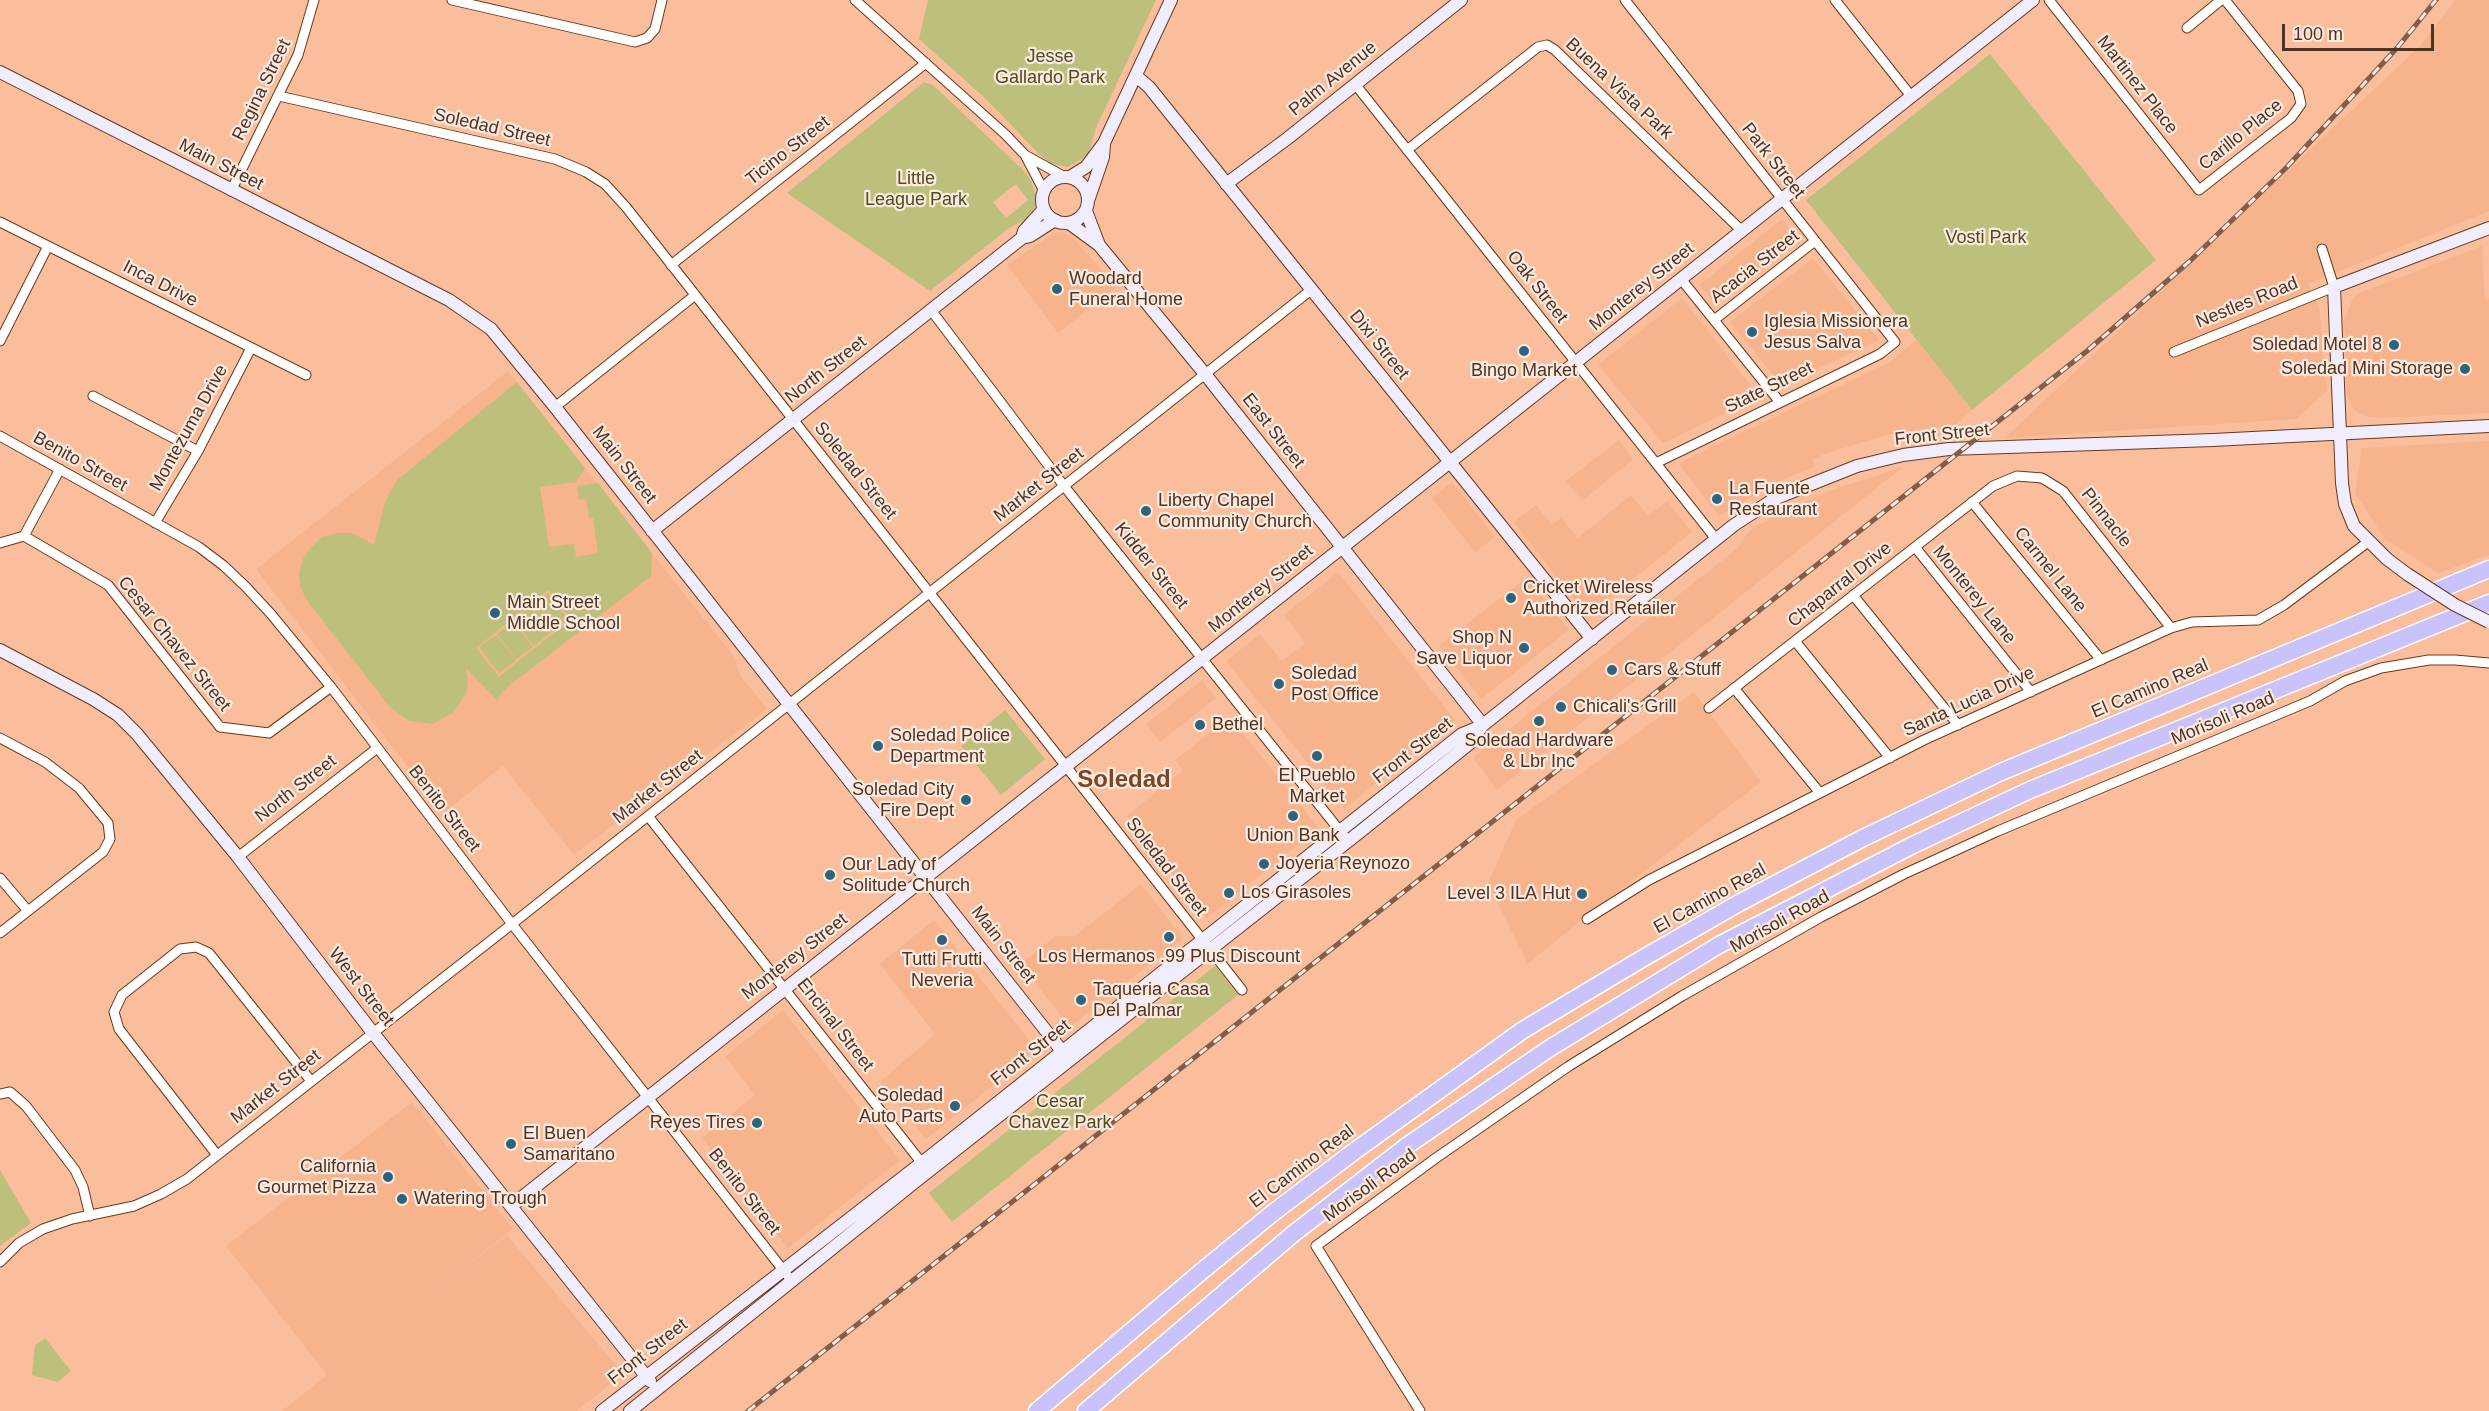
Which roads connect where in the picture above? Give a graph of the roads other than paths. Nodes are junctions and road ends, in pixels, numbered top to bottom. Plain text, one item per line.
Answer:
1 (314, 0) edge
2 (452, 0) edge
3 (662, 0) edge
4 (855, 0) edge
5 (1172, 0) edge
6 (1461, 0) edge
7 (1625, 0) edge
8 (1835, 0) edge
9 (2033, 0) edge
10 (2049, 0) edge
11 (2223, 0) edge
12 (2187, 28) dead end
13 (926, 63) junction
14 (0, 72) edge
15 (1136, 76) junction
16 (1355, 84) junction
17 (279, 96) junction
18 (1911, 96) junction
19 (1104, 143) junction
20 (1407, 150) junction
21 (1025, 155) junction
22 (1066, 177) junction
23 (1226, 184) junction
24 (231, 190) junction
25 (2199, 190) joint
26 (1044, 191) junction
27 (1089, 198) junction
28 (1782, 199) junction
29 (1044, 209) junction
30 (1086, 211) junction
31 (1055, 220) junction
32 (0, 222) edge
33 (1070, 223) junction
34 (2489, 228) edge
35 (1742, 231) junction
36 (1022, 238) junction
37 (1815, 241) junction
38 (1099, 245) junction
39 (48, 246) junction
40 (2322, 249) dead end
41 (671, 265) junction
42 (1681, 279) junction
43 (2334, 287) junction
44 (1311, 290) junction
45 (694, 296) junction
46 (931, 310) junction
47 (1714, 320) junction
48 (0, 341) edge
49 (1895, 342) joint
50 (251, 348) junction
51 (2174, 352) dead end
52 (1576, 363) junction
53 (1205, 374) junction
54 (306, 375) dead end
55 (93, 396) dead end
56 (1779, 401) junction
57 (555, 407) junction
58 (792, 419) junction
59 (2489, 426) edge
60 (2340, 432) junction
61 (0, 436) edge
62 (198, 451) junction
63 (1451, 462) junction
64 (1656, 463) junction
65 (60, 470) junction
66 (1064, 486) junction
67 (1990, 488) joint
68 (1972, 502) junction
69 (155, 523) junction
70 (652, 531) junction
71 (24, 536) junction
72 (1716, 539) junction
73 (2368, 542) junction
74 (0, 543) edge
75 (1915, 547) junction
76 (1341, 548) junction
77 (2489, 569) edge
78 (930, 592) junction
79 (1854, 595) junction
80 (2489, 603) edge
81 (2489, 622) edge
82 (2171, 628) junction
83 (1592, 639) junction
84 (1795, 641) junction
85 (0, 650) edge
86 (1203, 659) junction
87 (2100, 660) junction
88 (2489, 663) edge
89 (331, 687) junction
90 (1734, 688) junction
91 (2031, 692) junction
92 (789, 704) junction
93 (1709, 708) dead end
94 (1483, 725) junction
95 (1958, 725) junction
96 (0, 738) edge
97 (376, 749) junction
98 (1890, 758) junction
99 (1066, 766) junction
100 (1820, 794) junction
101 (648, 816) junction
102 (1344, 836) junction
103 (238, 857) junction
104 (927, 877) junction
105 (0, 878) edge
106 (28, 911) junction
107 (1587, 919) dead end
108 (512, 924) junction
109 (0, 933) edge
110 (1206, 945) junction
111 (785, 988) junction
112 (1242, 990) dead end
113 (373, 1033) junction
114 (1066, 1056) junction
115 (310, 1081) junction
116 (5, 1093) edge
117 (648, 1095) junction
118 (217, 1155) junction
119 (926, 1167) junction
120 (511, 1206) junction
121 (90, 1216) junction
122 (0, 1262) edge
123 (783, 1270) junction
124 (792, 1281) junction
125 (646, 1377) junction
126 (656, 1389) junction
127 (603, 1411) edge
128 (630, 1411) edge
129 (1037, 1411) edge
130 (1086, 1411) edge
131 (1420, 1411) edge

1 - 17 street, Regina Street
2 - 3 street
4 - 13 street
5 - 15 street
6 - 16 street, Palm Avenue
7 - 28 street, Park Street
8 - 18 street
9 - 18 street, Monterey Street
10 - 25 street, Martinez Place
11 - 12 street
11 - 25 street, Carillo Place
13 - 21 street
13 - 41 street, Ticino Street
14 - 24 street, Main Street
15 - 19 street
15 - 23 street, Dixi Street
16 - 20 street, Oak Street
16 - 23 street, Palm Avenue
17 - 24 street, Regina Street
17 - 41 street, Soledad Street
18 - 28 street, Monterey Street
19 - 22 street
19 - 27 street
20 - 35 street, Buena Vista Park
20 - 52 street, Oak Street
21 - 22 street
21 - 26 street
22 - 26 street
22 - 27 street
23 - 44 street, Dixi Street
24 - 57 street, Main Street
26 - 29 street
27 - 30 street
28 - 35 street, Monterey Street
28 - 37 street, Park Street
29 - 31 street
29 - 36 street, North Street
30 - 33 street
30 - 38 street, East Street
31 - 33 street
31 - 36 street, North Street
32 - 39 street, Inca Drive
33 - 38 street, East Street
34 - 43 street, Nestles Road
35 - 42 street, Monterey Street
36 - 46 street, North Street
37 - 47 street, Acacia Street
37 - 49 street, Park Street
38 - 53 street, East Street
39 - 48 street
39 - 50 street, Inca Drive
40 - 43 street
41 - 45 street, Soledad Street
42 - 47 street
42 - 52 street, Monterey Street
43 - 51 street, Nestles Road
43 - 60 street
44 - 53 street, Market Street
44 - 63 street, Dixi Street
45 - 57 street
45 - 58 street, Soledad Street
46 - 58 street, North Street
46 - 66 street, Kidder Street
47 - 56 street
49 - 56 street, State Street
50 - 54 street, Inca Drive
50 - 62 street, Montezuma Drive
52 - 63 street, Monterey Street
52 - 64 street, Oak Street
53 - 66 street, Market Street
53 - 76 street, East Street
55 - 62 street
56 - 64 street, State Street
57 - 70 street, Main Street
58 - 70 street, North Street
58 - 78 street, Soledad Street
59 - 60 street, Front Street
60 - 72 street, Front Street
60 - 73 street
61 - 65 street, Benito Street
62 - 69 street, Montezuma Drive
63 - 76 street, Monterey Street
63 - 83 street, Dixi Street
64 - 72 street, Oak Street
65 - 69 street, Benito Street
65 - 71 street
66 - 78 street, Market Street
66 - 86 street, Kidder Street
67 - 68 street, Chaparral Drive
67 - 82 street, Pinnacle
68 - 75 street, Chaparral Drive
68 - 87 street, Carmel Lane
69 - 89 street, Benito Street
70 - 92 street, Main Street
71 - 74 street
71 - 89 street, Cesar Chavez Street
72 - 83 street, Front Street
73 - 81 street, bridge
73 - 82 street, Santa Lucia Drive
75 - 79 street, Chaparral Drive
75 - 91 street, Monterey Lane
76 - 86 street, Monterey Street
76 - 94 street, East Street
77 - 129 highway, El Camino Real
78 - 92 street, Market Street
78 - 99 street, Soledad Street
79 - 84 street, Chaparral Drive
79 - 95 street
80 - 130 highway
82 - 87 street, Santa Lucia Drive
83 - 94 street, Front Street
84 - 90 street, Chaparral Drive
84 - 98 street
85 - 103 street, West Street
86 - 99 street, Monterey Street
86 - 102 street, Kidder Street
87 - 91 street, Santa Lucia Drive
88 - 131 street, Morisoli Road
89 - 97 street, Benito Street
90 - 93 street, Chaparral Drive
90 - 100 street
91 - 95 street, Santa Lucia Drive
92 - 101 street, Market Street
92 - 104 street, Main Street
94 - 102 street, Front Street
95 - 98 street, Santa Lucia Drive
96 - 106 street
97 - 103 street, North Street
97 - 108 street, Benito Street
98 - 100 street, Santa Lucia Drive
99 - 104 street, Monterey Street
99 - 110 street, Soledad Street
100 - 107 street, Santa Lucia Drive
101 - 108 street, Market Street
101 - 111 street, Encinal Street
102 - 110 street, Front Street
103 - 113 street, West Street
104 - 111 street, Monterey Street
104 - 114 street, Main Street
105 - 106 street
106 - 109 street
108 - 113 street, Market Street
108 - 117 street, Benito Street
110 - 112 street, Soledad Street
110 - 114 street, Front Street
111 - 117 street, Monterey Street
111 - 119 street, Encinal Street
113 - 115 street, Market Street
113 - 120 street, West Street
114 - 119 street, Front Street
115 - 118 street, Market Street
115 - 118 street
116 - 121 street
117 - 120 street, Monterey Street
117 - 123 street, Benito Street
118 - 121 street, Market Street
119 - 123 street, Front Street
119 - 124 street, Front Street
120 - 125 street, West Street
121 - 122 street, Market Street
123 - 124 street, Benito Street
123 - 125 street, Front Street
124 - 126 street, Front Street
125 - 126 street, West Street
125 - 127 street, Front Street
126 - 128 street, Front Street

